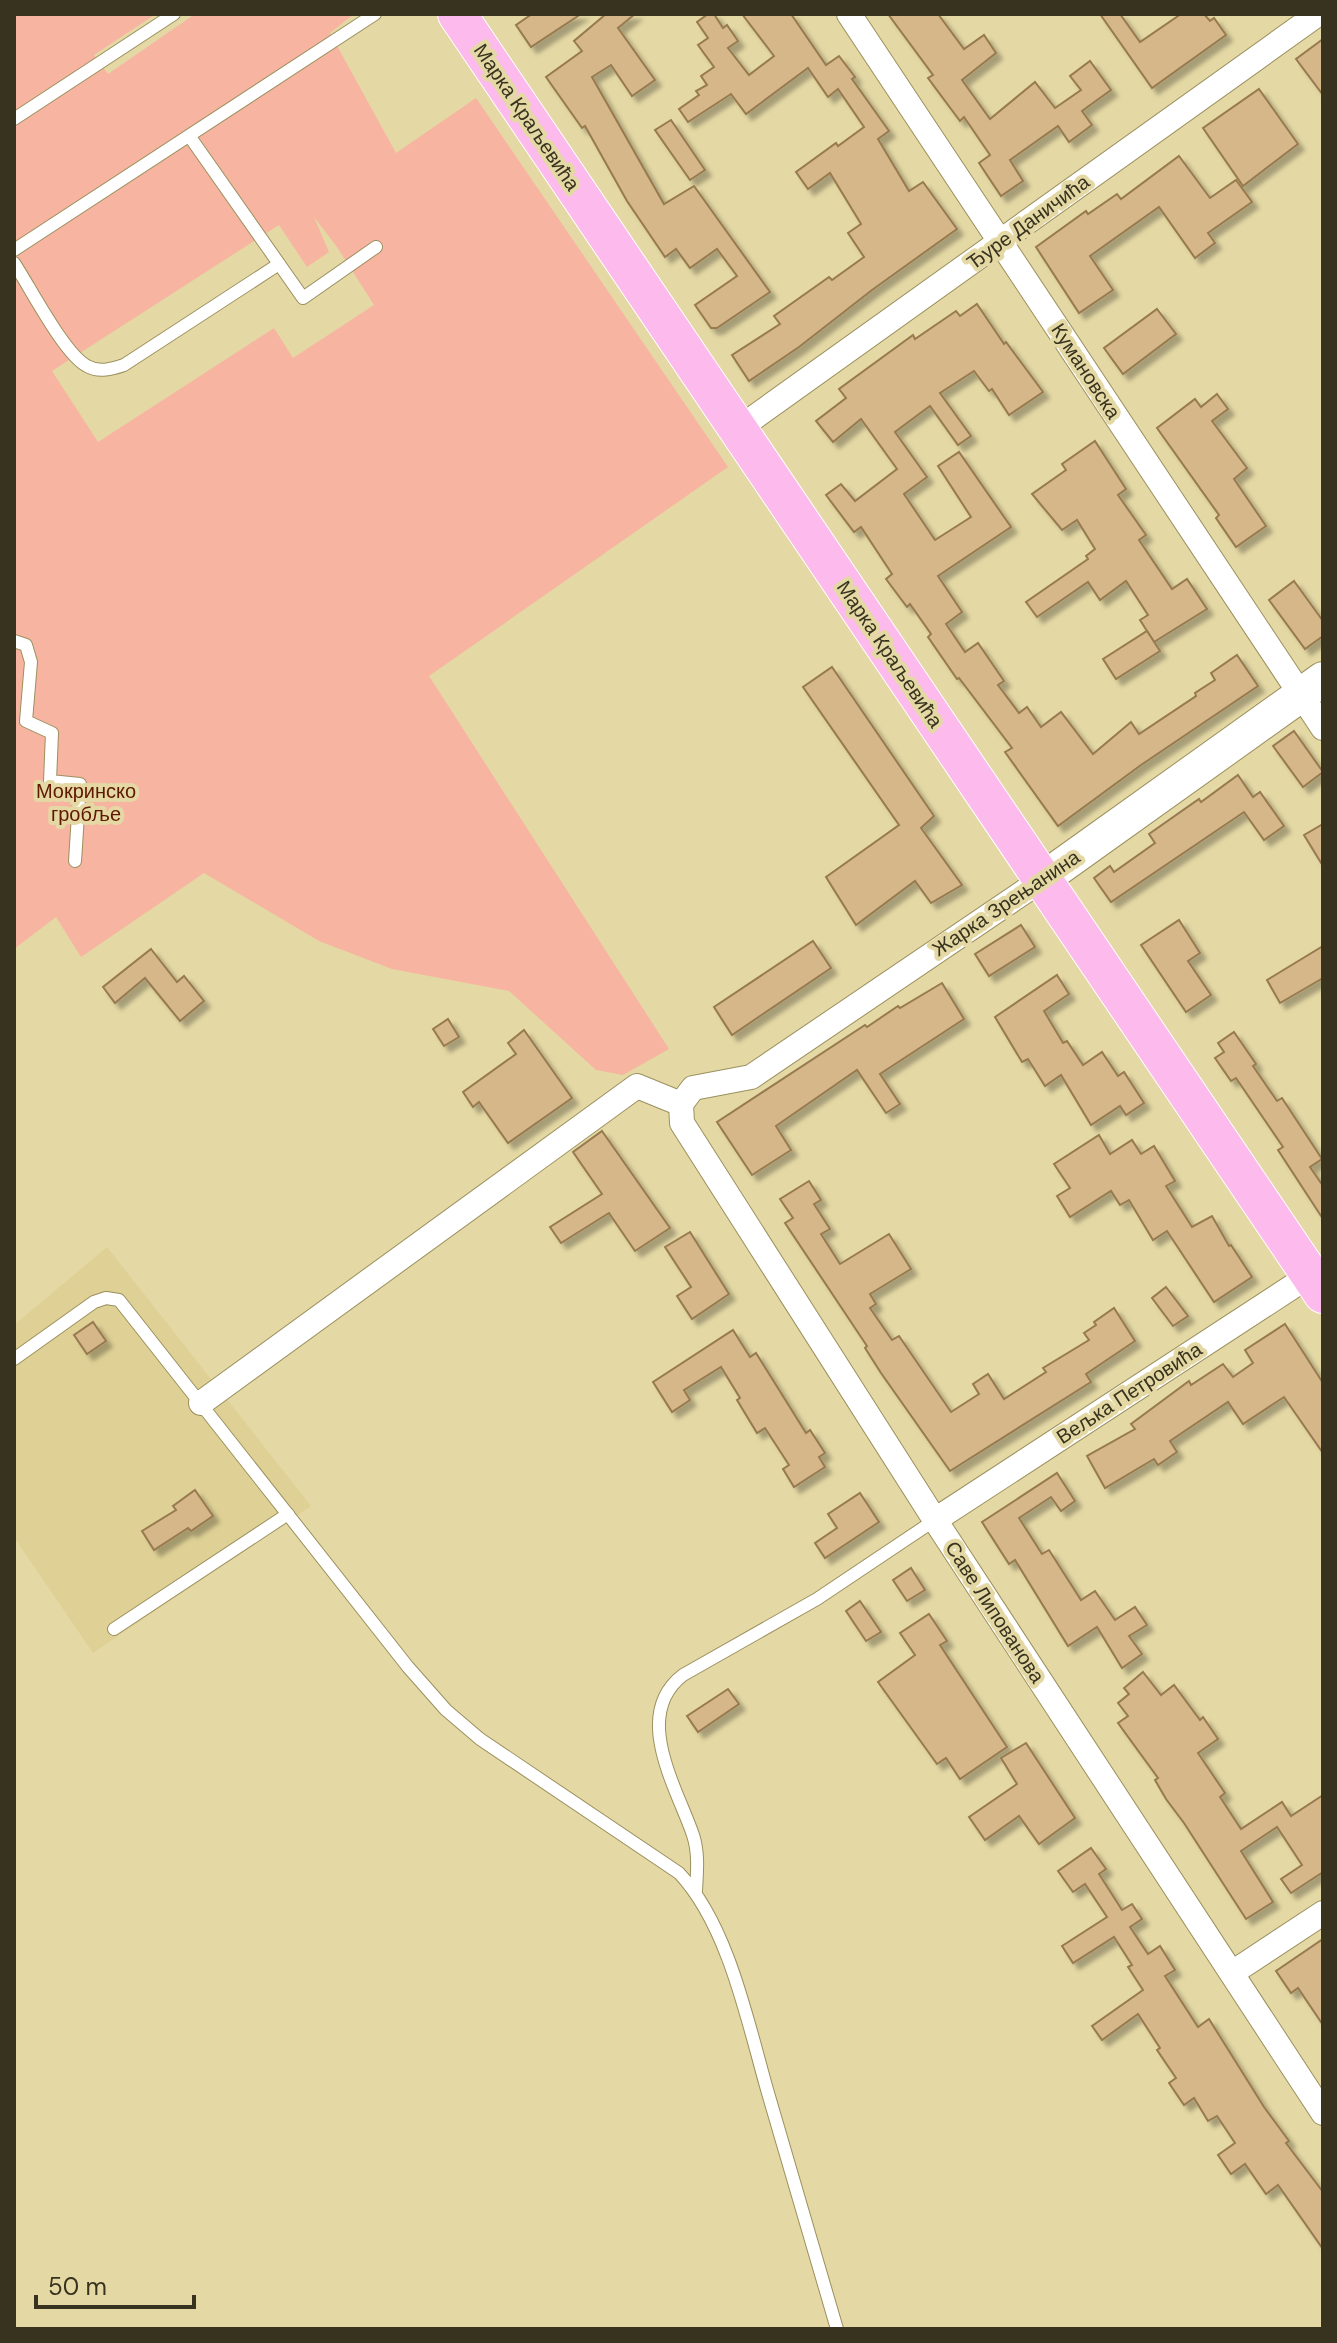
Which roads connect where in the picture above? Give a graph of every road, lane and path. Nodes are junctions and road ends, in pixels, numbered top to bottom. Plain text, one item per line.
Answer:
1 (174, 14) edge
2 (375, 14) edge
3 (457, 14) edge
4 (849, 14) edge
5 (1318, 14) edge
6 (14, 119) edge
7 (190, 137) junction
8 (1000, 241) junction
9 (376, 247) dead end
10 (14, 250) edge
11 (14, 263) edge
12 (279, 264) junction
13 (738, 429) junction
14 (14, 641) edge
15 (1312, 687) edge
16 (1323, 728) edge
17 (75, 861) dead end
18 (1043, 879) junction
19 (681, 1104) junction
20 (1319, 1279) edge
21 (14, 1359) edge
22 (201, 1403) junction
23 (288, 1514) junction
24 (935, 1520) junction
25 (114, 1629) dead end
26 (696, 1891) junction
27 (1323, 1913) edge
28 (1232, 1973) junction
29 (1323, 2113) edge
30 (837, 2329) edge

1 - 6 lane
2 - 7 lane
3 - 13 main road, Марка Краљевића
4 - 8 street, Кумановска
5 - 8 street, Ђуре Даничића
7 - 10 lane
7 - 12 lane
8 - 13 street, Ђуре Даничића
8 - 15 street, Кумановска
9 - 12 lane
11 - 12 lane
13 - 18 main road, Марка Краљевића
14 - 17 lane
15 - 16 street, Кумановска
15 - 18 street, Жарка Зрењанина
18 - 19 street, Жарка Зрењанина
18 - 20 main road, Марка Краљевића
19 - 22 street
19 - 24 street, Саве Липованова
20 - 24 street, Вељка Петровића
21 - 22 lane
22 - 23 lane
23 - 25 lane
23 - 26 lane
24 - 26 lane
24 - 28 street, Саве Липованова
26 - 30 lane
27 - 28 street
28 - 29 street, Саве Липованова

